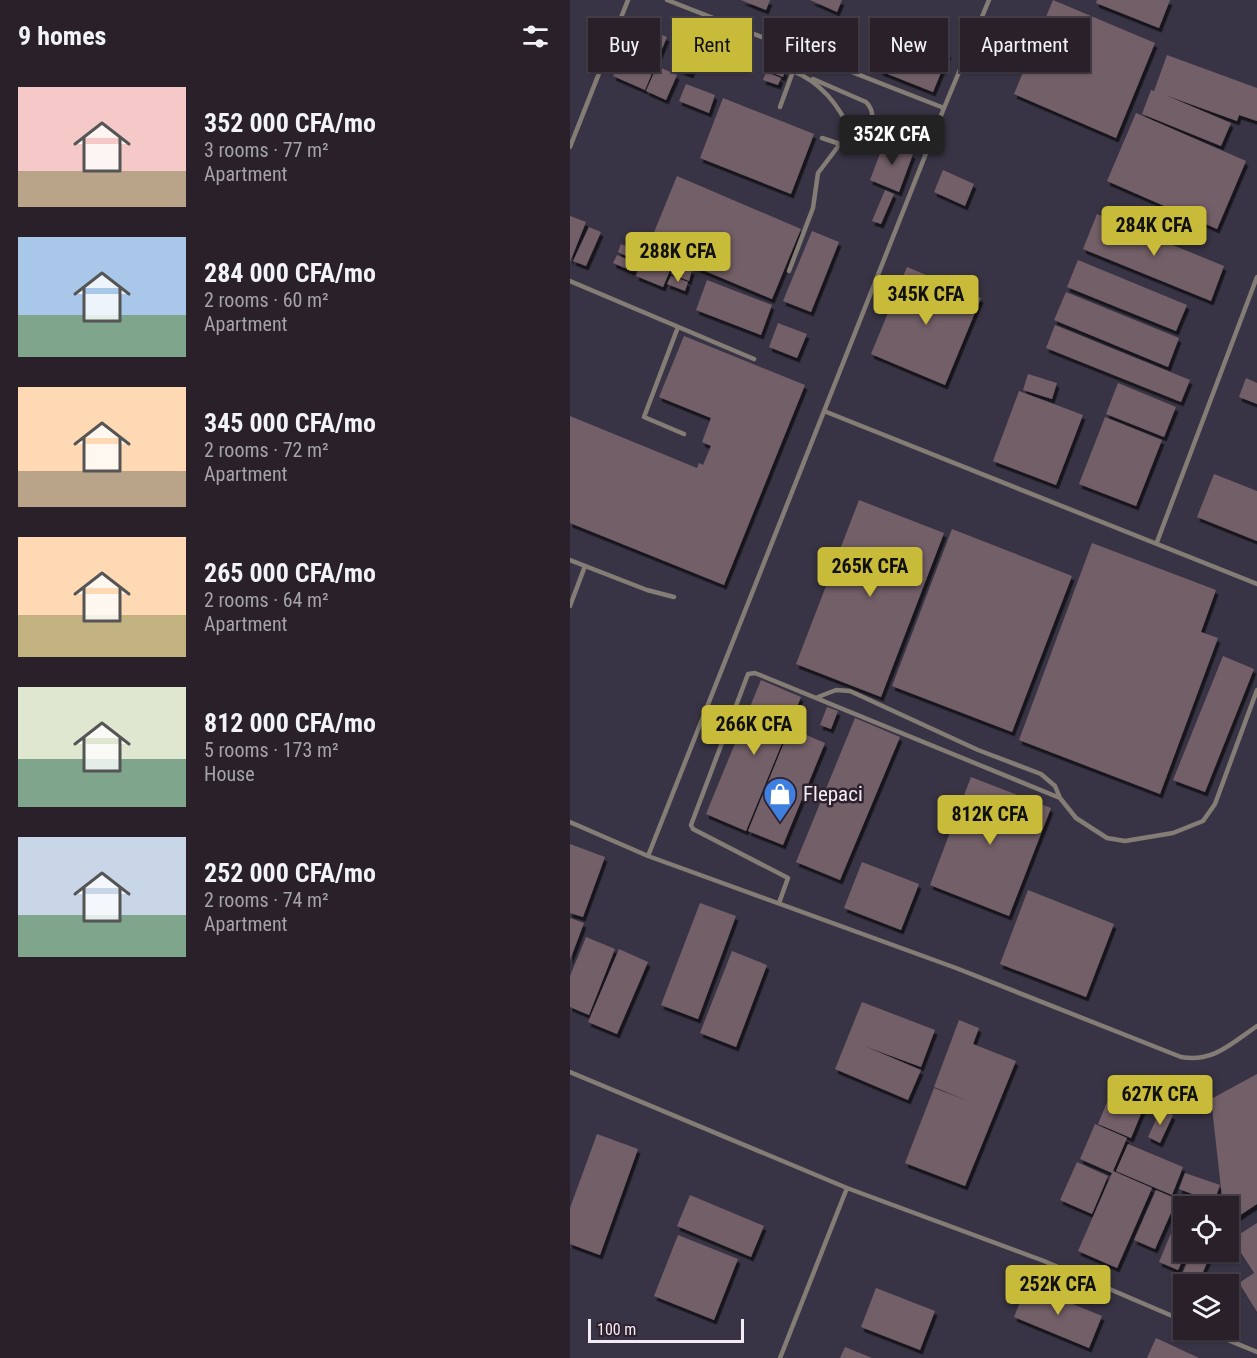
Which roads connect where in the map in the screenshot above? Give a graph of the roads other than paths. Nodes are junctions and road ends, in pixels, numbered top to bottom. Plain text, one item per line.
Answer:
1 (628, 0) edge
2 (667, 0) edge
3 (989, 0) edge
4 (764, 38) edge
5 (793, 72) edge
6 (796, 72) edge
7 (851, 72) edge
8 (813, 79) junction
9 (780, 107) dead end
10 (944, 108) junction
11 (852, 135) junction
12 (822, 138) dead end
13 (840, 144) junction
14 (570, 147) edge
15 (789, 271) dead end
16 (1257, 277) edge
17 (570, 281) edge
18 (678, 327) junction
19 (754, 359) dead end
20 (824, 411) junction
21 (684, 434) dead end
22 (1157, 542) junction
23 (570, 560) edge
24 (585, 566) junction
25 (1257, 584) edge
26 (674, 597) dead end
27 (570, 606) edge
28 (1257, 690) edge
29 (818, 698) junction
30 (1060, 798) junction
31 (570, 822) edge
32 (648, 856) junction
33 (779, 903) junction
34 (1257, 1026) edge
35 (570, 1072) edge
36 (847, 1188) junction
37 (1173, 1317) edge
38 (1228, 1340) edge
39 (1257, 1352) edge
40 (780, 1358) edge

1 - 14 lane
2 - 4 lane
3 - 10 lane
5 - 9 lane
6 - 8 lane
7 - 10 lane
8 - 11 lane
8 - 11 lane
10 - 20 lane
11 - 13 lane
12 - 13 lane
13 - 15 lane
16 - 22 lane
17 - 18 lane
18 - 19 lane
18 - 21 lane
20 - 22 lane
20 - 32 lane
22 - 25 lane
23 - 24 lane
24 - 26 lane
24 - 27 lane
28 - 30 lane
29 - 30 lane
29 - 30 lane
29 - 33 lane
31 - 32 lane
32 - 33 lane
33 - 34 lane
35 - 36 lane
36 - 37 lane
36 - 40 lane
38 - 39 lane

